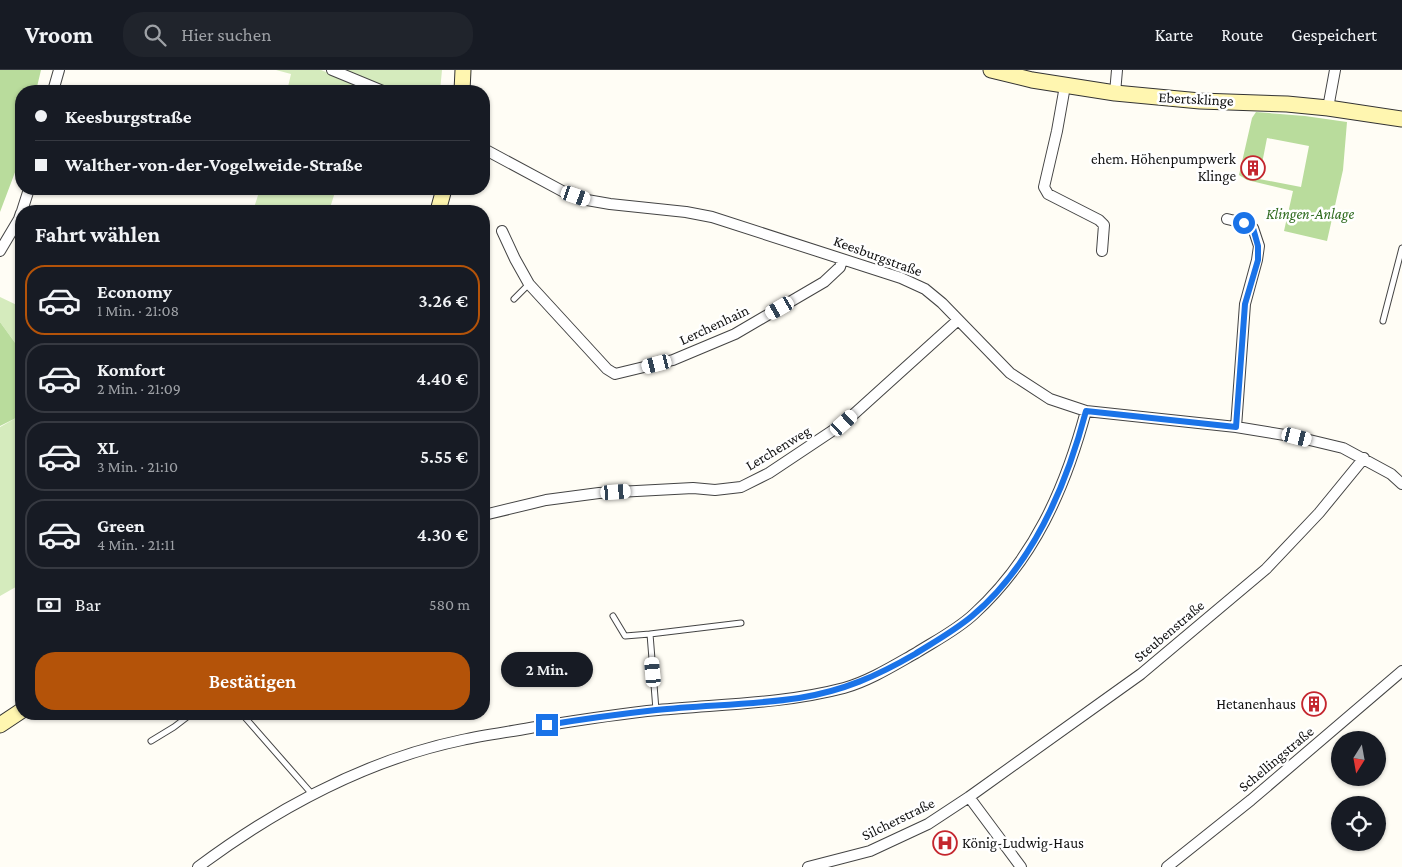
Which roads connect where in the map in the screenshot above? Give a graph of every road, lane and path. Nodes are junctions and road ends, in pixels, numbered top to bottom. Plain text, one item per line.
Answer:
1 (58, 70) edge
2 (332, 70) edge
3 (463, 70) edge
4 (991, 70) edge
5 (1117, 70) edge
6 (1335, 70) edge
7 (54, 85) edge
8 (368, 85) edge
9 (462, 85) edge
10 (1065, 86) junction
11 (1115, 93) junction
12 (1328, 108) junction
13 (1402, 119) edge
14 (490, 152) edge
15 (1227, 219) dead end
16 (15, 226) edge
17 (502, 230) dead end
18 (1402, 248) edge
19 (0, 250) edge
20 (1102, 251) dead end
21 (842, 260) junction
22 (529, 284) junction
23 (514, 299) dead end
24 (958, 320) junction
25 (1383, 321) dead end
26 (1086, 411) junction
27 (1236, 427) junction
28 (1364, 458) junction
29 (1402, 484) edge
30 (490, 514) edge
31 (613, 616) dead end
32 (741, 623) dead end
33 (650, 634) junction
34 (1402, 671) edge
35 (656, 710) junction
36 (15, 715) edge
37 (183, 720) edge
38 (247, 720) edge
39 (0, 725) edge
40 (150, 740) dead end
41 (312, 794) junction
42 (969, 798) junction
43 (198, 867) edge
44 (808, 867) edge
45 (1021, 867) edge
46 (1167, 867) edge

1 - 7 street
2 - 8 street
3 - 9 street
4 - 10 street, Ebertsklinge
5 - 11 street
6 - 12 street
10 - 11 street, Ebertsklinge
10 - 20 street
11 - 12 street, Ebertsklinge
12 - 13 street, Ebertsklinge
14 - 21 street, Keesburgstraße
15 - 27 street
16 - 19 street
17 - 22 street, Lerchenhain
18 - 25 lane
21 - 22 street, Lerchenhain
21 - 24 street, Keesburgstraße
22 - 23 lane
24 - 26 street, Keesburgstraße
24 - 30 street, Lerchenweg
26 - 27 street, Keesburgstraße
26 - 35 street
27 - 28 street, Keesburgstraße
28 - 29 street, Keesburgstraße
28 - 42 street, Steubenstraße
31 - 33 lane
32 - 33 lane
33 - 35 lane
34 - 46 street, Schellingstraße
35 - 41 street
36 - 39 street
37 - 40 lane
38 - 41 lane
41 - 43 street
42 - 44 street, Silcherstraße
42 - 45 street

